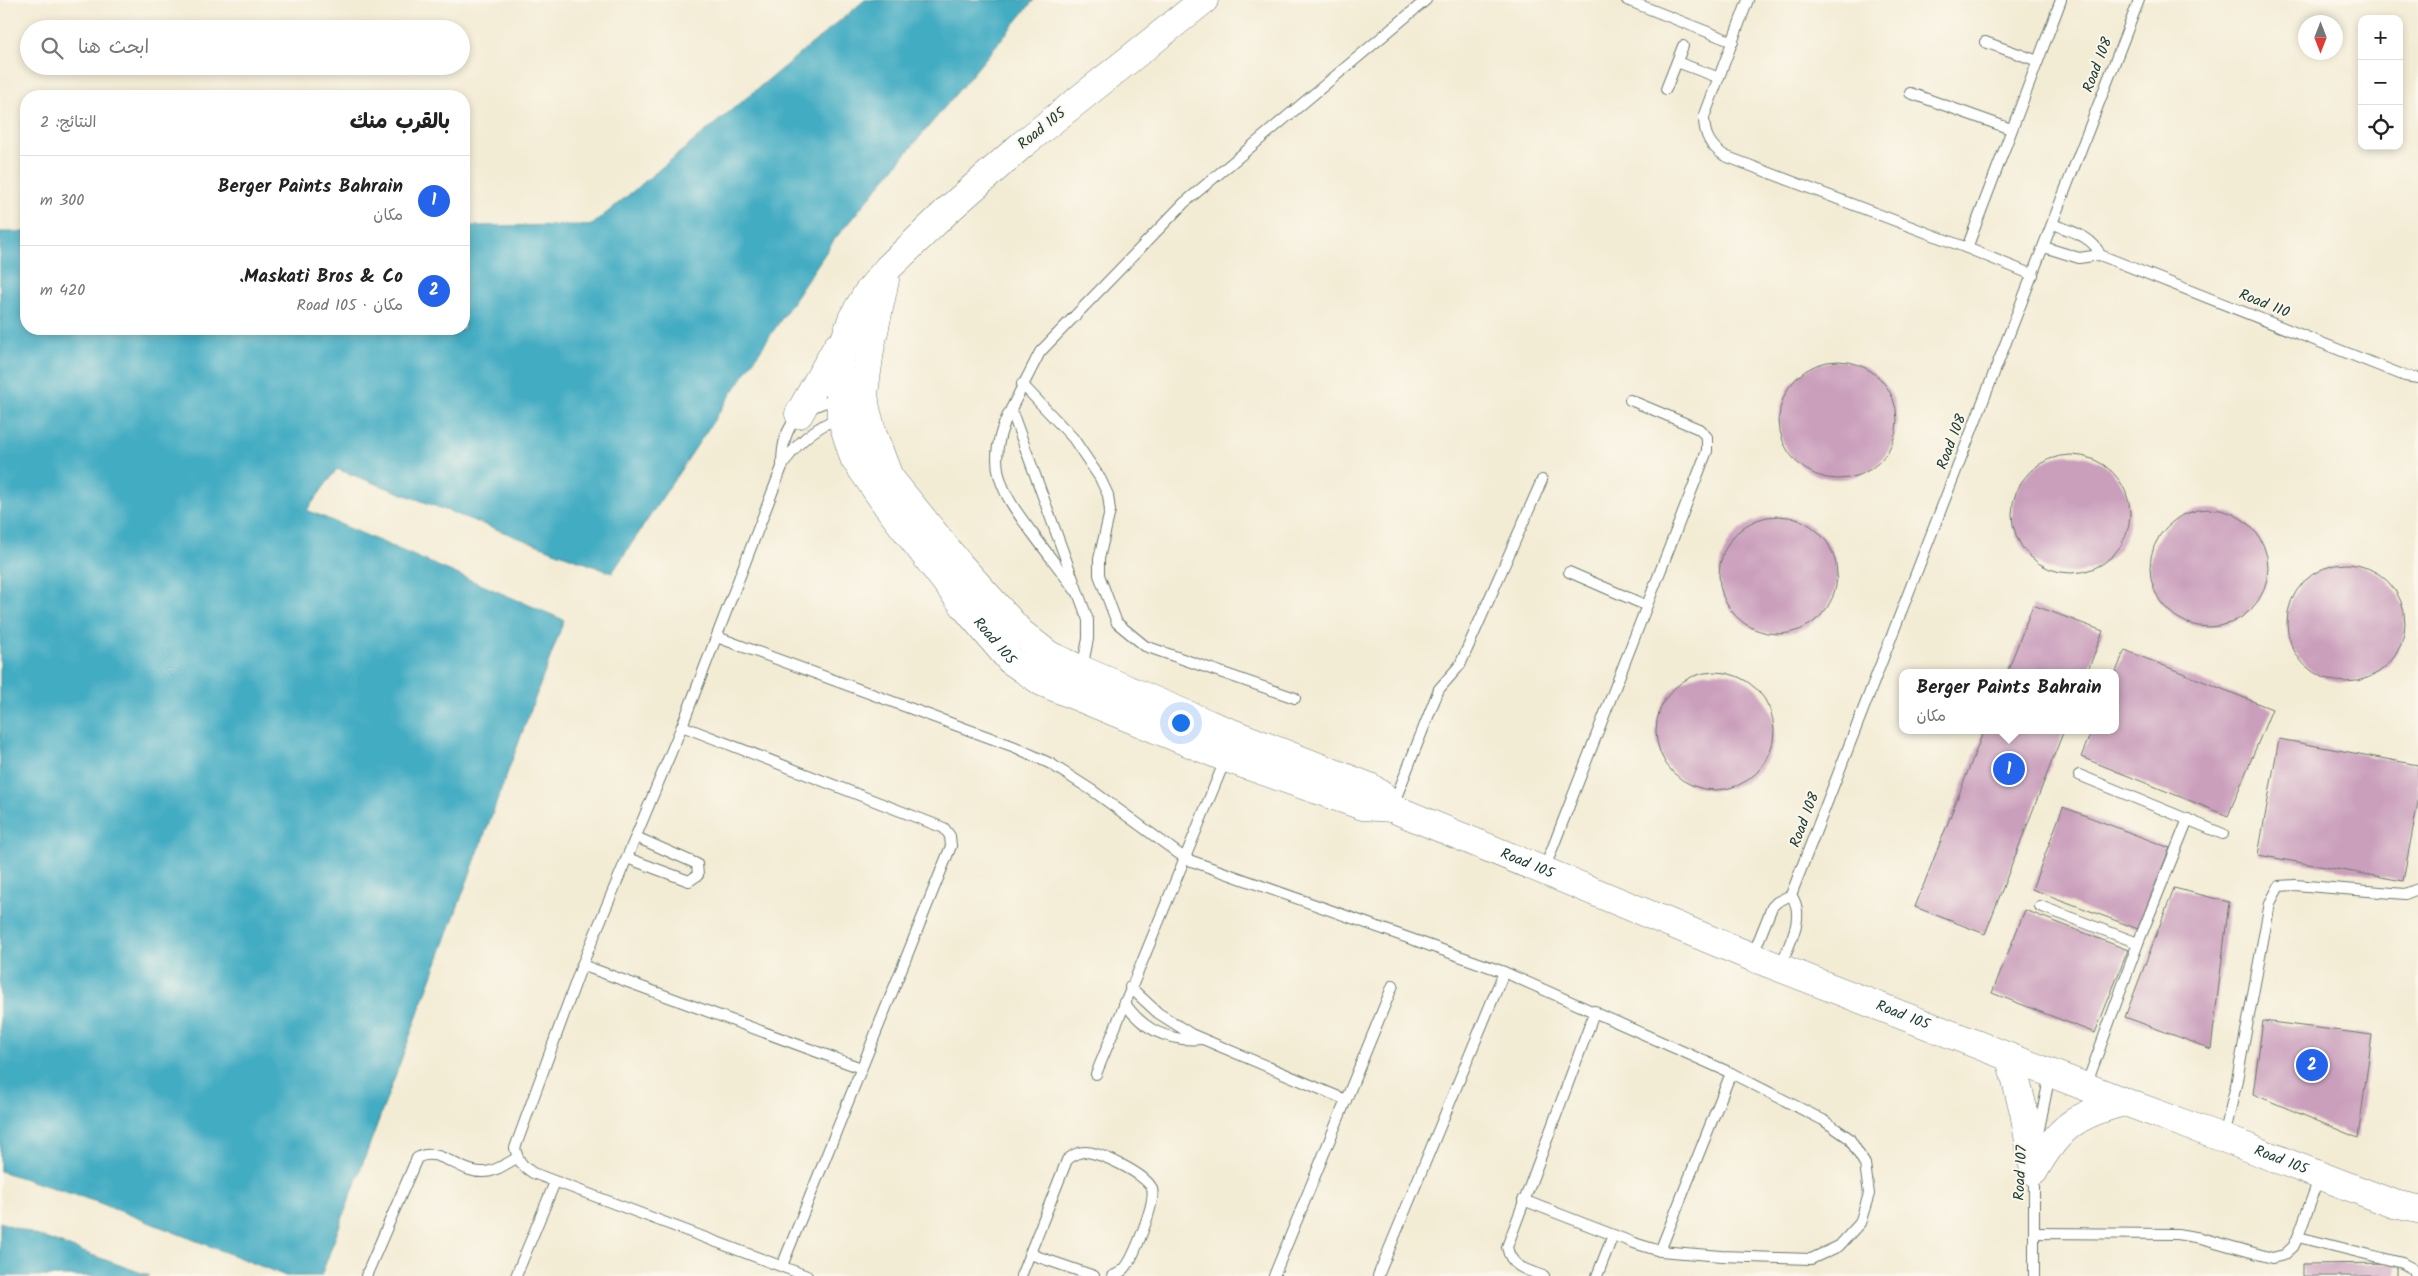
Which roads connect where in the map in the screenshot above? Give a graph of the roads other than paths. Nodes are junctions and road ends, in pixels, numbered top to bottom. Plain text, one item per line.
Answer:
1 (1204, 0) edge
2 (1426, 0) edge
3 (1627, 0) edge
4 (1748, 0) edge
5 (2061, 0) edge
6 (2139, 0) edge
7 (1733, 42) junction
8 (1985, 42) dead end
9 (1684, 46) dead end
10 (2038, 61) junction
11 (1677, 62) junction
12 (1718, 77) junction
13 (1666, 89) dead end
14 (1910, 93) dead end
15 (2011, 130) junction
16 (2053, 224) junction
17 (2044, 247) junction
18 (1967, 248) junction
19 (2100, 255) junction
20 (888, 268) junction
21 (2033, 275) junction
22 (852, 319) junction
23 (2418, 378) edge
24 (1022, 384) junction
25 (1630, 400) dead end
26 (853, 404) junction
27 (1011, 409) junction
28 (799, 414) junction
29 (782, 467) junction
30 (1542, 480) dead end
31 (1569, 572) dead end
32 (1081, 598) junction
33 (1645, 605) junction
34 (717, 637) junction
35 (1077, 682) junction
36 (1295, 698) dead end
37 (682, 726) junction
38 (1205, 735) junction
39 (1226, 758) junction
40 (2079, 775) dead end
41 (1392, 808) junction
42 (2188, 819) junction
43 (2223, 834) dead end
44 (636, 837) junction
45 (627, 858) junction
46 (1186, 859) junction
47 (1543, 871) junction
48 (2418, 889) edge
49 (1791, 895) junction
50 (2040, 906) dead end
51 (2138, 943) junction
52 (1752, 957) junction
53 (582, 965) junction
54 (1780, 967) junction
55 (1504, 972) junction
56 (1393, 985) dead end
57 (1130, 987) junction
58 (1124, 1002) junction
59 (1595, 1011) junction
60 (1203, 1039) junction
61 (2010, 1058) junction
62 (861, 1068) junction
63 (1731, 1073) junction
64 (1096, 1074) dead end
65 (2050, 1074) junction
66 (2085, 1087) junction
67 (1346, 1100) junction
68 (2125, 1102) junction
69 (2223, 1138) junction
70 (517, 1158) junction
71 (2034, 1171) junction
72 (2320, 1176) junction
73 (555, 1182) junction
74 (1522, 1200) junction
75 (2418, 1209) edge
76 (2034, 1233) junction
77 (1613, 1235) junction
78 (2298, 1237) junction
79 (1660, 1250) junction
80 (1030, 1254) junction
81 (782, 1266) junction
82 (366, 1276) edge
83 (516, 1276) edge
84 (807, 1276) edge
85 (1022, 1276) edge
86 (1094, 1276) edge
87 (1112, 1276) edge
88 (1274, 1276) edge
89 (1378, 1276) edge
90 (1544, 1276) edge
91 (1597, 1276) edge
92 (2034, 1276) edge
93 (2416, 1276) edge

1 - 20 street, Road 105
2 - 24 lane
3 - 7 lane
4 - 7 lane
5 - 10 lane
6 - 16 lane, Road 108
7 - 12 lane
8 - 10 lane
9 - 11 lane
10 - 15 lane
11 - 12 lane
11 - 13 lane
12 - 18 lane
14 - 15 lane
15 - 18 lane
16 - 17 lane, Road 108
16 - 19 lane, Road 110
17 - 19 lane, Road 110
17 - 21 lane, Road 108
18 - 21 lane
19 - 23 lane, Road 110
20 - 22 street, Road 105
20 - 26 street, Road 105
21 - 49 lane, Road 108
22 - 26 street, Road 105
22 - 28 street
24 - 27 lane
24 - 36 lane
25 - 33 lane
26 - 28 lane
26 - 29 lane
26 - 35 street, Road 105
27 - 32 lane
27 - 32 lane
28 - 29 lane
29 - 34 lane
30 - 41 lane
31 - 33 lane
32 - 35 lane
33 - 47 lane
34 - 37 lane
34 - 46 lane
35 - 38 street, Road 105
37 - 44 lane
37 - 62 lane
38 - 39 street, Road 105
38 - 41 street, Road 105
39 - 41 street, Road 105
39 - 46 lane
40 - 42 lane
41 - 47 street, Road 105
42 - 43 lane
42 - 51 lane
44 - 45 lane
44 - 45 lane
45 - 53 lane
46 - 55 lane
46 - 57 lane
47 - 52 street, Road 105
48 - 69 lane
49 - 52 lane
49 - 54 lane
50 - 51 lane
51 - 66 lane
52 - 54 street, Road 105
53 - 62 lane
53 - 70 lane
54 - 61 street, Road 105
55 - 59 lane
55 - 89 lane
56 - 67 lane
57 - 58 lane
57 - 60 lane
58 - 60 lane
58 - 64 lane
59 - 63 lane
59 - 74 lane
60 - 67 lane
61 - 65 street, Road 105
61 - 71 street
62 - 81 lane
63 - 79 lane
63 - 79 lane
65 - 66 street, Road 105
65 - 71 lane, Road 107
66 - 68 street, Road 105
67 - 88 lane
68 - 69 street, Road 105
68 - 71 street
69 - 72 street, Road 105
70 - 73 lane
70 - 82 lane
71 - 76 lane, Road 107
72 - 75 street, Road 105
72 - 78 lane
73 - 81 lane
73 - 83 lane
74 - 77 lane
74 - 90 lane
76 - 78 lane
76 - 92 lane, Road 107
77 - 79 lane
77 - 91 lane
78 - 93 lane
80 - 85 lane
80 - 86 lane
80 - 87 lane
81 - 84 lane

